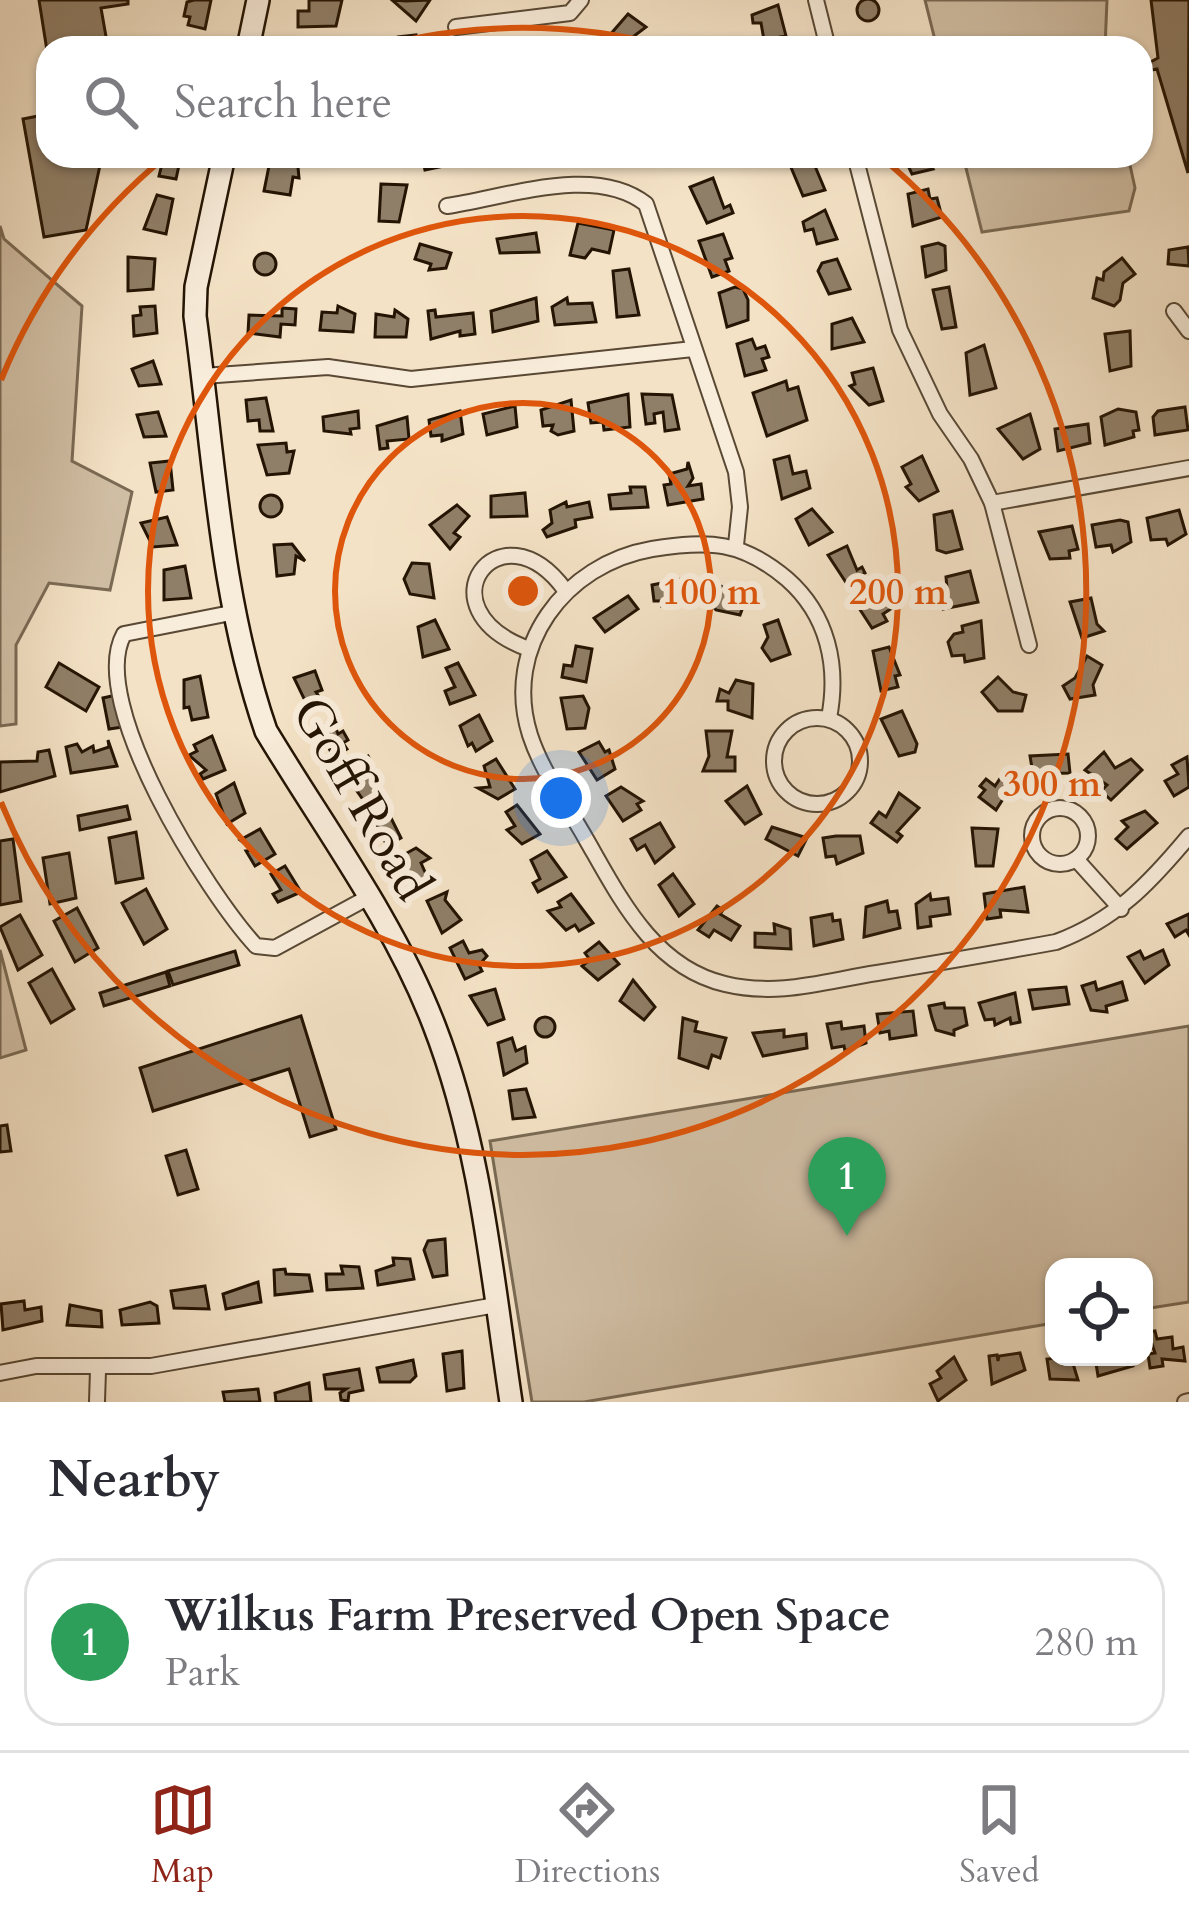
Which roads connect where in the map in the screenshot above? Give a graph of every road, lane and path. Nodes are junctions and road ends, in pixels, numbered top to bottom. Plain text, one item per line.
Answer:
1 (258, 0) edge
2 (581, 0) edge
3 (816, 0) edge
4 (456, 27) dead end
5 (250, 36) edge
6 (825, 36) edge
7 (221, 168) edge
8 (858, 168) edge
9 (447, 206) dead end
10 (1174, 311) dead end
11 (1189, 331) edge
12 (693, 349) junction
13 (203, 376) junction
14 (1189, 468) edge
15 (992, 503) junction
16 (736, 545) junction
17 (565, 590) junction
18 (236, 613) junction
19 (1029, 645) dead end
20 (529, 649) junction
21 (829, 718) junction
22 (1189, 836) edge
23 (1076, 860) junction
24 (367, 898) junction
25 (1121, 909) junction
26 (496, 1305) junction
27 (98, 1370) junction
28 (0, 1373) edge
29 (97, 1402) edge
30 (511, 1402) edge

1 - 5 street
2 - 4 street
3 - 6 street
7 - 13 street, Goff Road
8 - 15 street
9 - 12 street
10 - 11 street
12 - 13 street
12 - 16 street
13 - 18 street, Goff Road
14 - 15 street
15 - 19 street
16 - 17 street
16 - 21 street
17 - 20 street
17 - 20 street
18 - 24 street, Goff Road
18 - 24 street
20 - 25 street
21 - 21 street
22 - 25 street
23 - 23 street
23 - 25 street
24 - 26 street, Goff Road
26 - 27 street
26 - 30 street, Goff Road
27 - 28 street
27 - 29 street

